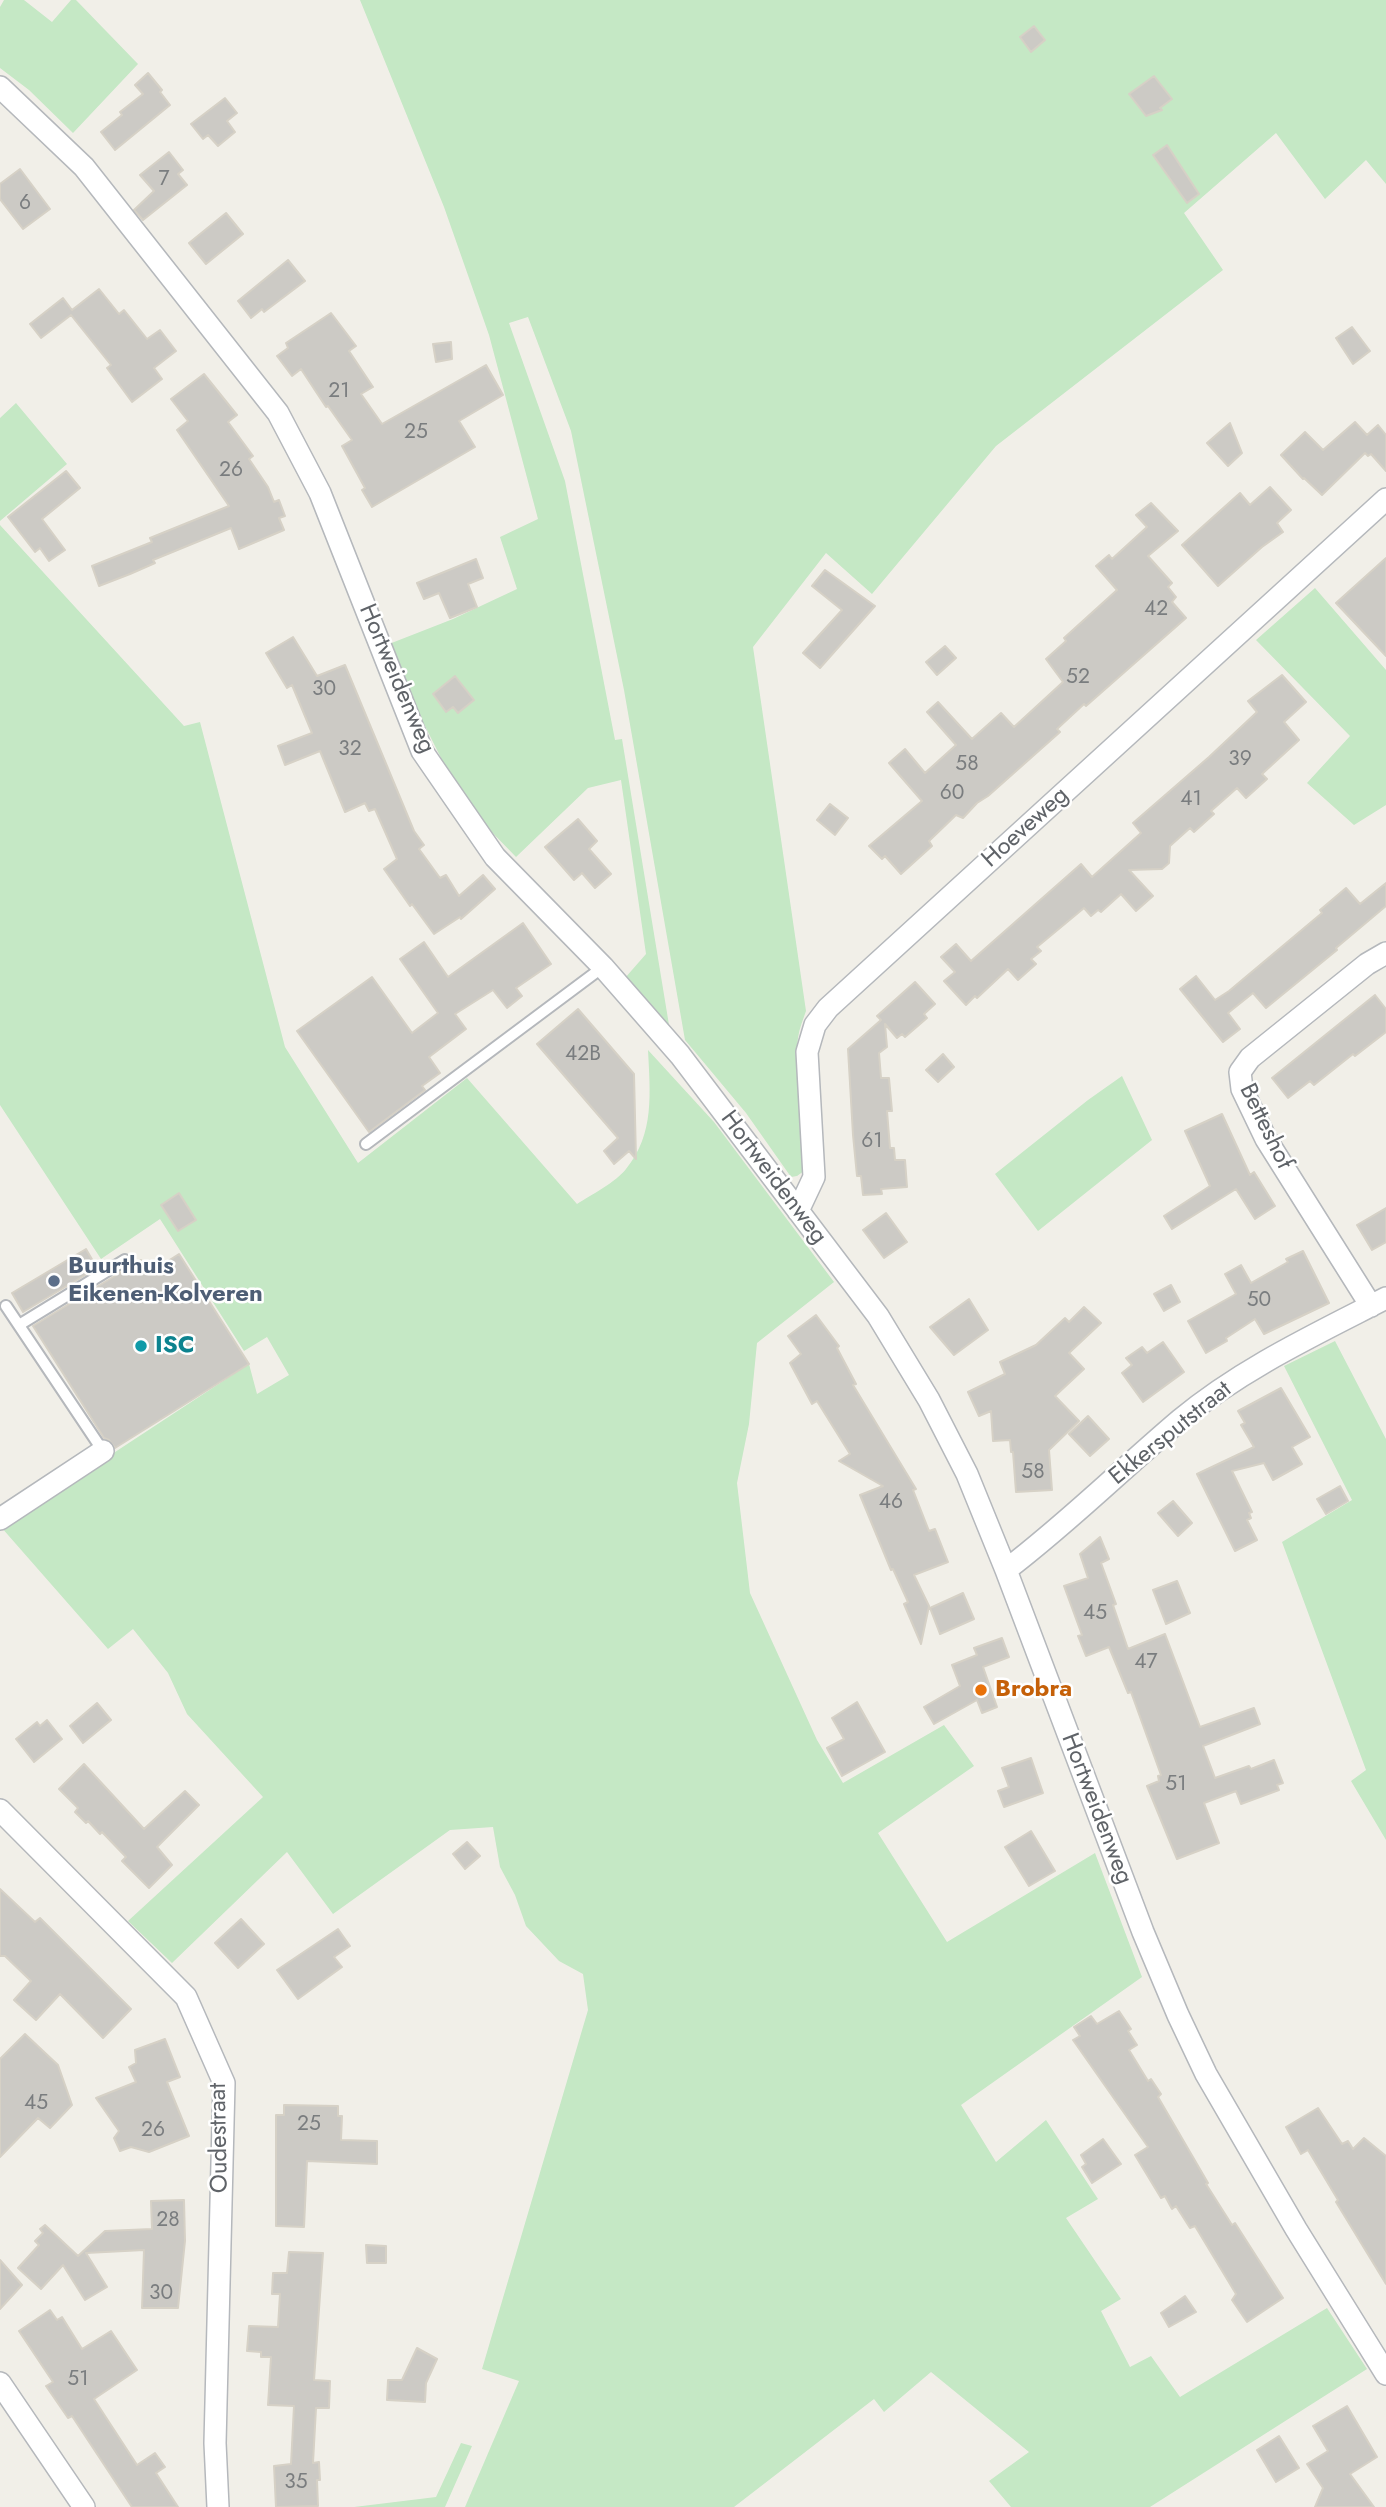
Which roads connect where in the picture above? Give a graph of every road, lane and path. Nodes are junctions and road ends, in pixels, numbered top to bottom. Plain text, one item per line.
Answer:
1 (0, 87) edge
2 (1384, 503) edge
3 (1386, 953) edge
4 (603, 967) junction
5 (366, 1144) dead end
6 (798, 1211) junction
7 (125, 1260) dead end
8 (1378, 1302) edge
9 (6, 1306) dead end
10 (19, 1325) junction
11 (103, 1451) joint
12 (0, 1519) edge
13 (1006, 1570) junction
14 (0, 1810) edge
15 (1386, 2374) edge
16 (0, 2383) edge
17 (84, 2507) edge
18 (218, 2507) edge

1 - 4 street, Hortweidenweg
2 - 6 street, Hoeveweg
3 - 8 street, Betteshof
4 - 5 lane
4 - 6 street, Hortweidenweg
6 - 13 street, Hortweidenweg
7 - 10 lane
8 - 13 street, Ekkersputstraat
9 - 10 lane
10 - 11 lane
11 - 12 street
13 - 15 street, Hortweidenweg
14 - 18 street, Oudestraat
16 - 17 street

